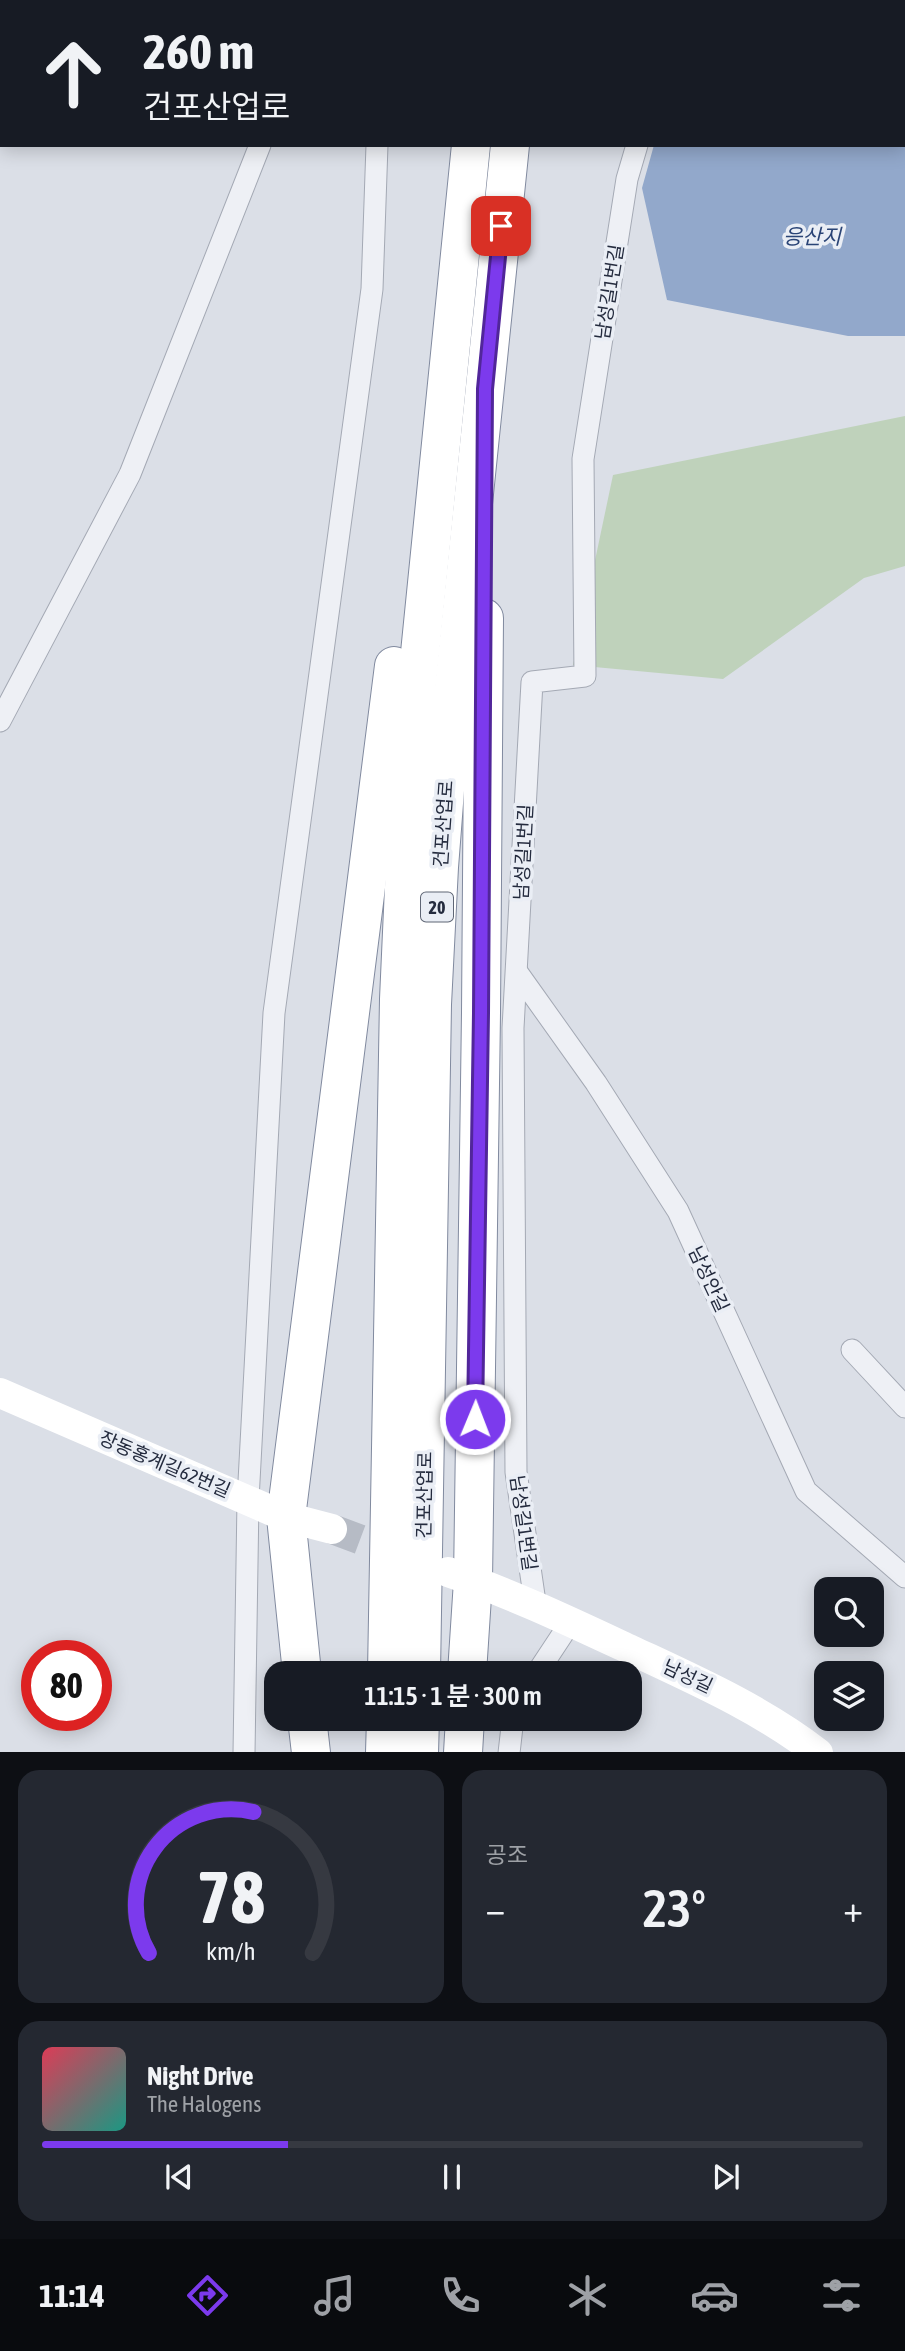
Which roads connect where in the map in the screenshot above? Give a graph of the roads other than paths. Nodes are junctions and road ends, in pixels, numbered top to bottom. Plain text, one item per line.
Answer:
1 (259, 147) edge
2 (377, 147) edge
3 (471, 147) edge
4 (510, 147) edge
5 (636, 147) edge
6 (446, 374) junction
7 (485, 389) junction
8 (0, 721) edge
9 (517, 972) junction
10 (852, 1350) dead end
11 (0, 1393) edge
12 (905, 1407) edge
13 (248, 1500) junction
14 (286, 1517) junction
15 (332, 1529) tunnel mouth
16 (460, 1576) junction
17 (905, 1577) edge
18 (537, 1609) junction
19 (570, 1623) junction
20 (301, 1661) edge
21 (387, 1661) edge
22 (421, 1661) edge
23 (466, 1661) edge
24 (545, 1661) edge
25 (309, 1731) edge
26 (386, 1731) edge
27 (420, 1731) edge
28 (464, 1731) edge
29 (511, 1731) edge
30 (244, 1752) edge
31 (311, 1752) edge
32 (385, 1752) edge
33 (419, 1752) edge
34 (463, 1752) edge
35 (509, 1752) edge
36 (818, 1752) edge

1 - 8 street
2 - 13 street
3 - 6 highway, 건포산업로 / 20
4 - 7 highway, 건포산업로 / 20
5 - 9 street, 남성길1번길
6 - 14 highway
6 - 21 highway, 건포산업로 / 20
7 - 16 highway
7 - 22 highway, 건포산업로 / 20
9 - 17 street, 남성안길
9 - 18 street, 남성길1번길
10 - 12 street
11 - 13 street, 장동홍계길62번길
13 - 14 street, 장동홍계길62번길
13 - 30 street
14 - 15 street, 장동홍계길62번길
14 - 20 highway
16 - 18 street, 남성길
16 - 23 highway
18 - 19 street, 남성길
19 - 24 street
19 - 36 street, 남성길
25 - 31 highway
26 - 32 highway
27 - 33 highway
28 - 34 highway
29 - 35 street

